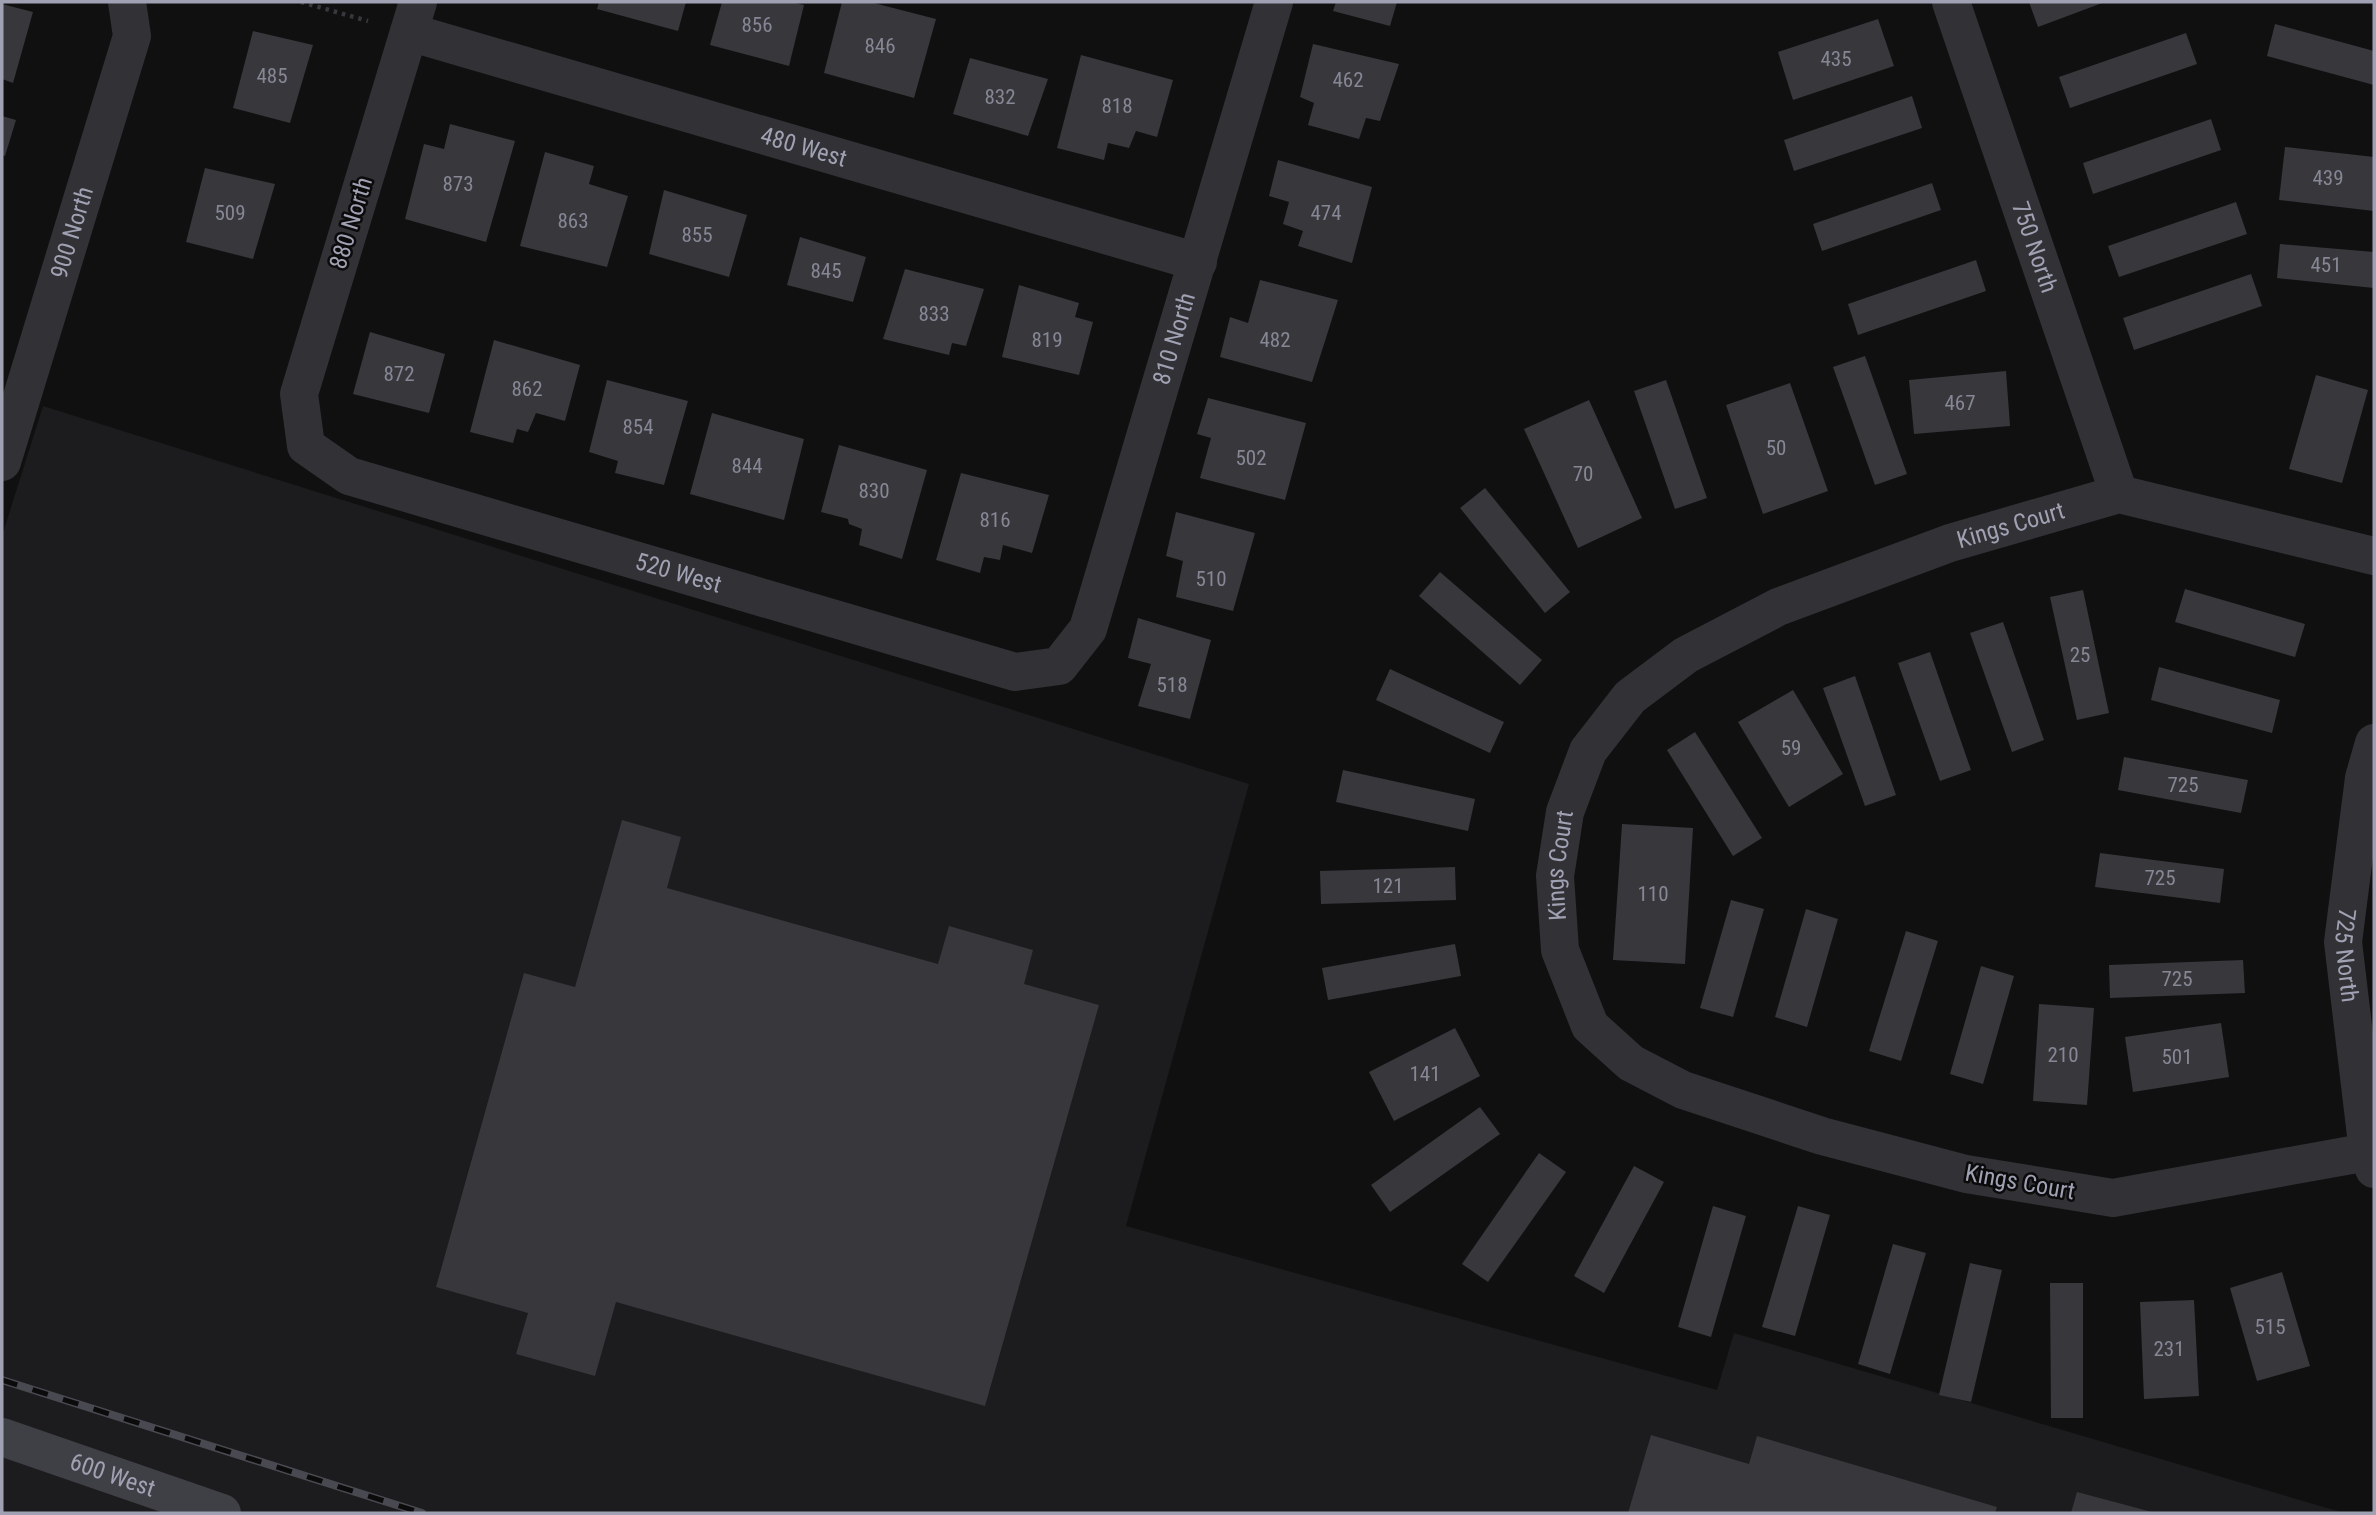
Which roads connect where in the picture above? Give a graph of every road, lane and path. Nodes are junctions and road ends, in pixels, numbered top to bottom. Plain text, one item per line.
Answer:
1 (127, 2) edge
2 (301, 2) edge
3 (1274, 2) edge
4 (1951, 2) edge
5 (414, 17) edge
6 (1198, 262) junction
7 (306, 446) joint
8 (2, 462) edge
9 (2119, 494) junction
10 (2374, 556) edge
11 (1059, 666) joint
12 (2374, 743) edge
13 (2371, 1161) edge
14 (2, 1437) edge
15 (222, 1513) edge

1 - 8 street, 900 North
2 - 5 path
3 - 6 street, 810 North
4 - 9 street, 750 North
5 - 6 street, 480 West
5 - 7 street, 880 North
6 - 11 street, 810 North
7 - 11 street, 520 West
9 - 10 street, Kings Court
9 - 13 street, Kings Court
12 - 13 street, 725 North
14 - 15 main road, 600 West

